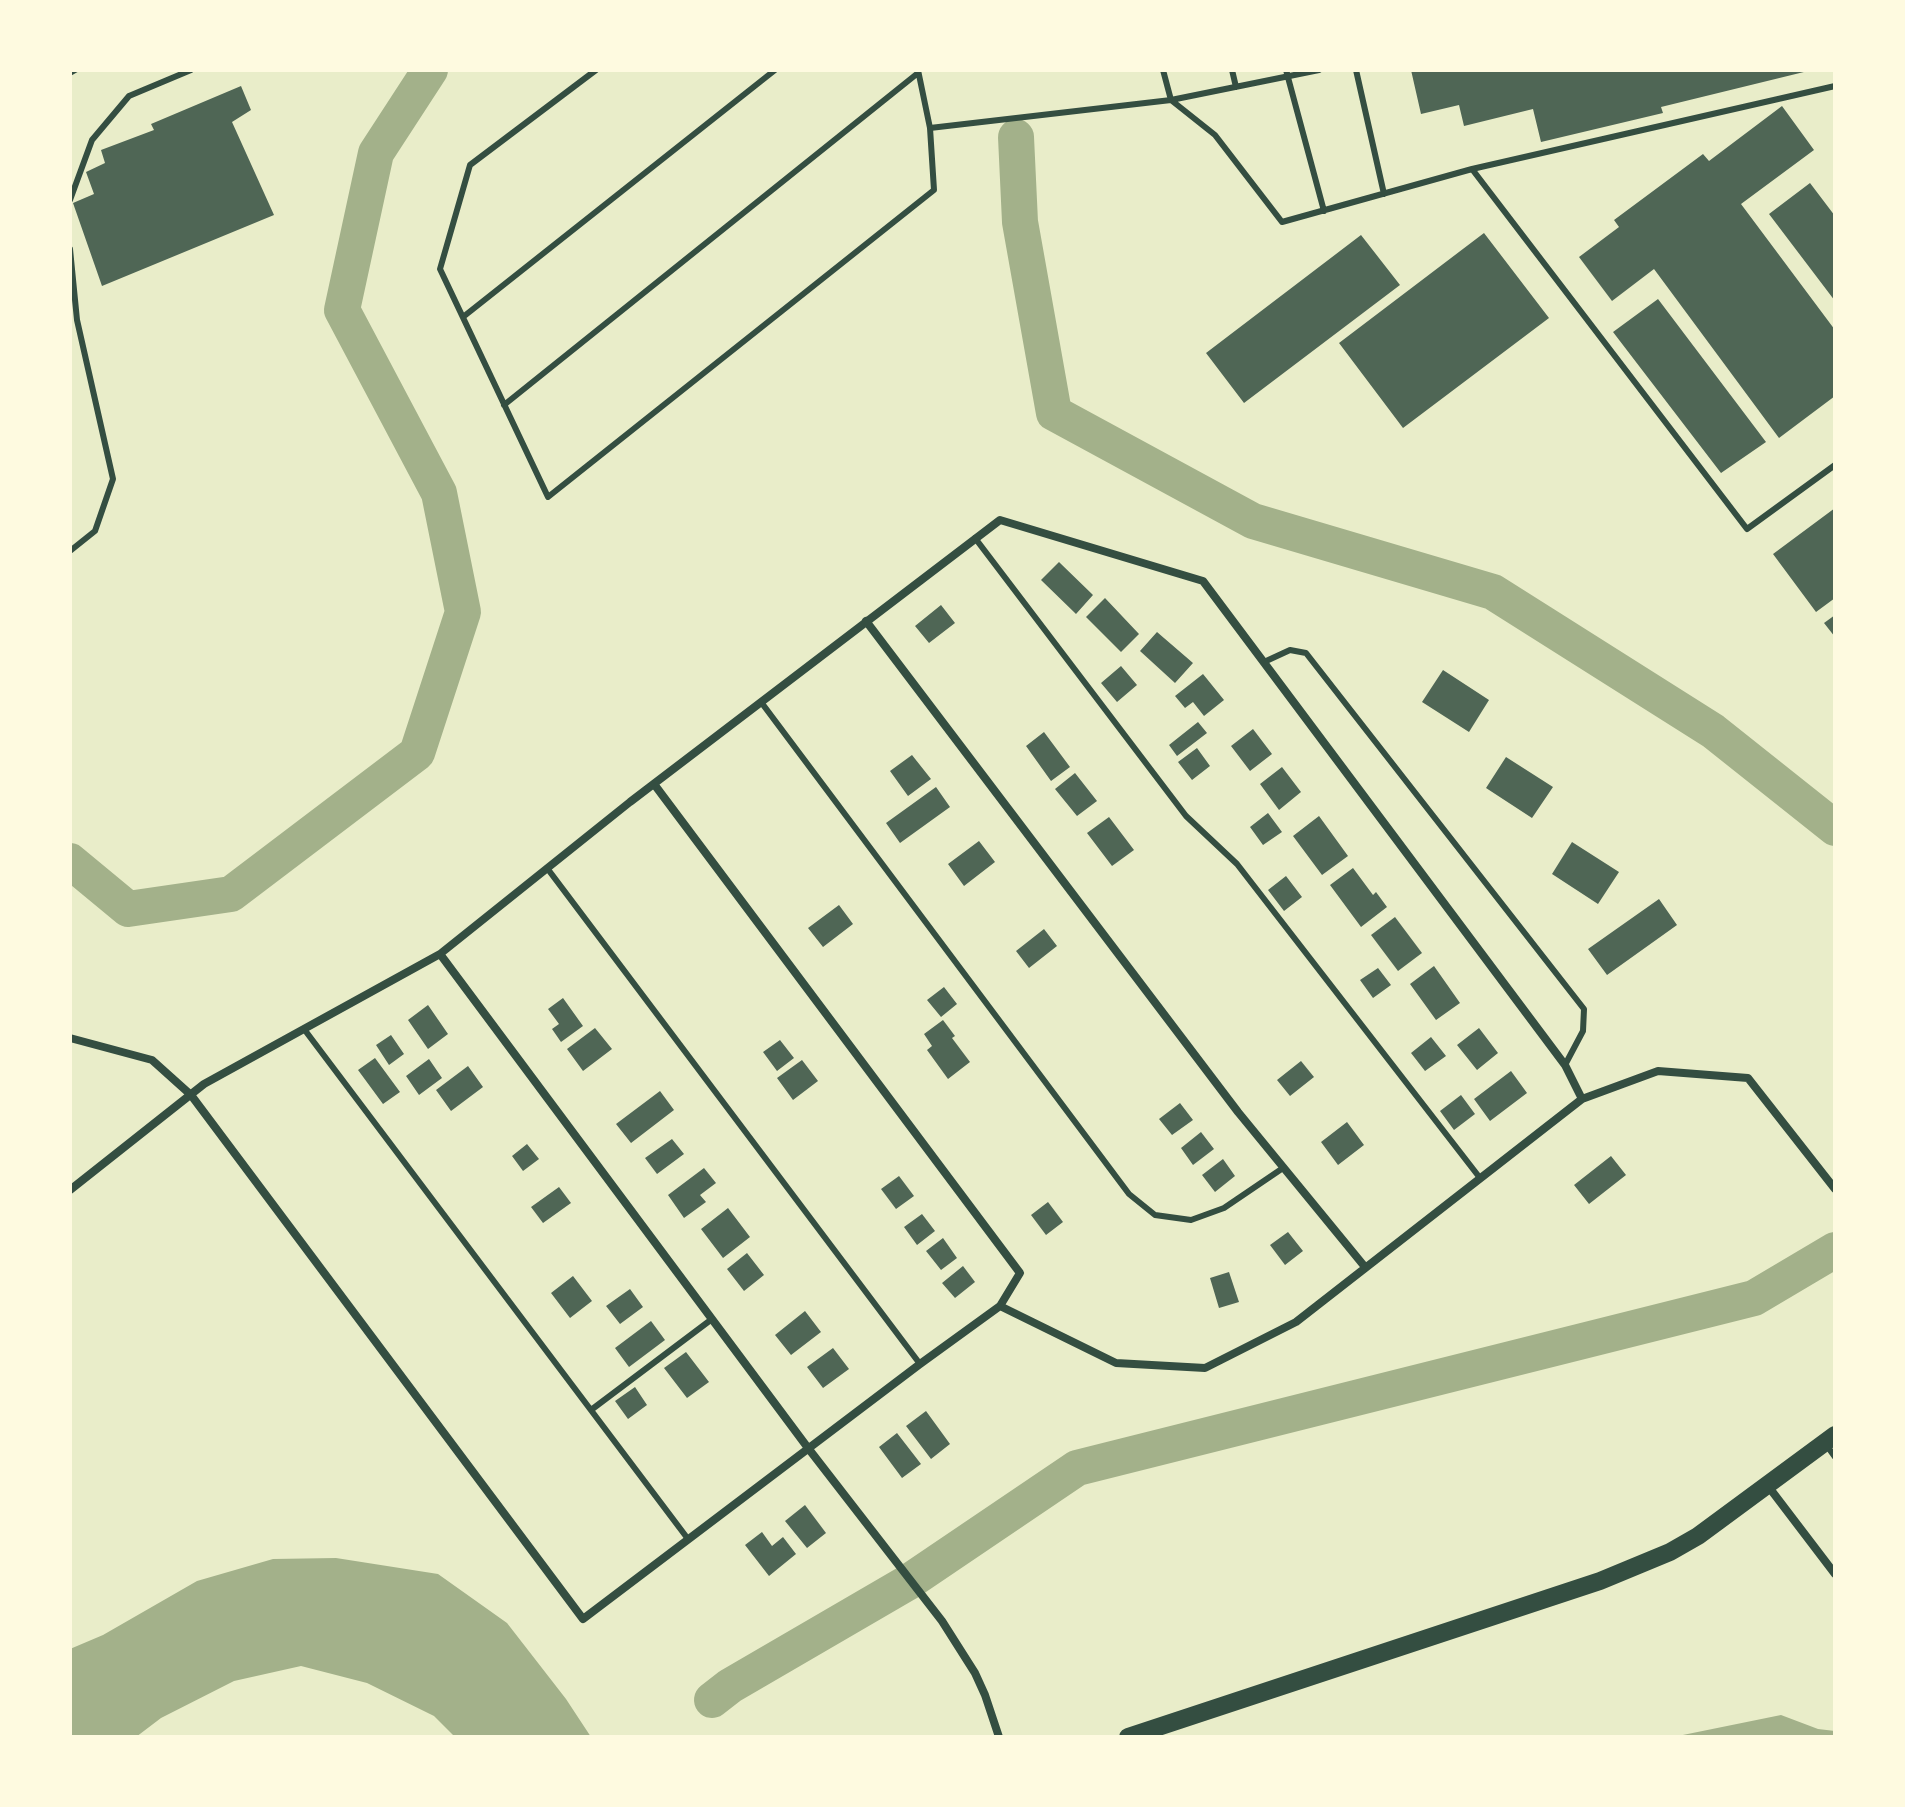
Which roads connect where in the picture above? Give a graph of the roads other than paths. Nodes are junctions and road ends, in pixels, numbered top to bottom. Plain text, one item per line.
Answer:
1 (191, 70) edge
2 (596, 70) edge
3 (775, 70) edge
4 (1163, 70) edge
5 (1232, 70) edge
6 (1319, 70) edge
7 (1356, 70) edge
8 (918, 72) edge
9 (1286, 74) edge
10 (1835, 86) edge
11 (1236, 87) junction
12 (1171, 100) junction
13 (930, 128) junction
14 (1472, 169) junction
15 (1384, 194) junction
16 (70, 200) edge
17 (1324, 211) junction
18 (70, 249) edge
19 (463, 317) junction
20 (504, 405) junction
21 (1835, 465) edge
22 (975, 538) junction
23 (70, 551) edge
24 (866, 621) junction
25 (1264, 662) junction
26 (761, 702) junction
27 (654, 784) junction
28 (547, 868) junction
29 (440, 954) junction
30 (304, 1029) junction
31 (70, 1038) edge
32 (1565, 1065) junction
33 (191, 1095) junction
34 (1582, 1099) junction
35 (1283, 1168) junction
36 (1480, 1178) junction
37 (1835, 1189) edge
38 (70, 1190) edge
39 (1365, 1267) junction
40 (1000, 1306) junction
41 (712, 1319) junction
42 (920, 1364) junction
43 (591, 1410) junction
44 (1832, 1445) edge
45 (808, 1448) junction
46 (1768, 1486) junction
47 (688, 1539) junction
48 (1835, 1574) edge
49 (999, 1737) edge
50 (1128, 1737) edge

1 - 16 lane
2 - 19 lane
3 - 19 lane
4 - 12 lane
5 - 11 lane
6 - 9 lane
7 - 15 lane
8 - 13 lane
8 - 20 lane
9 - 11 lane
9 - 17 lane
10 - 14 lane
11 - 12 lane
12 - 13 lane
12 - 17 lane
13 - 20 lane
14 - 15 lane
14 - 21 lane
15 - 17 lane
18 - 23 lane
19 - 20 lane
22 - 24 street
22 - 25 street
22 - 36 lane
24 - 26 street
24 - 35 street
25 - 32 street
25 - 32 lane
26 - 27 street
26 - 35 lane
27 - 28 street
27 - 40 street
28 - 29 street
28 - 42 lane
29 - 30 street
29 - 41 street
30 - 33 street
30 - 43 lane
31 - 33 street
32 - 34 street
33 - 38 street
33 - 47 street
34 - 36 street
34 - 37 street
35 - 39 street
36 - 39 street
39 - 40 street
40 - 42 street
41 - 43 lane
41 - 45 street
42 - 45 street
43 - 47 lane
44 - 46 main road
45 - 47 street
45 - 49 street
46 - 48 street
46 - 50 main road

